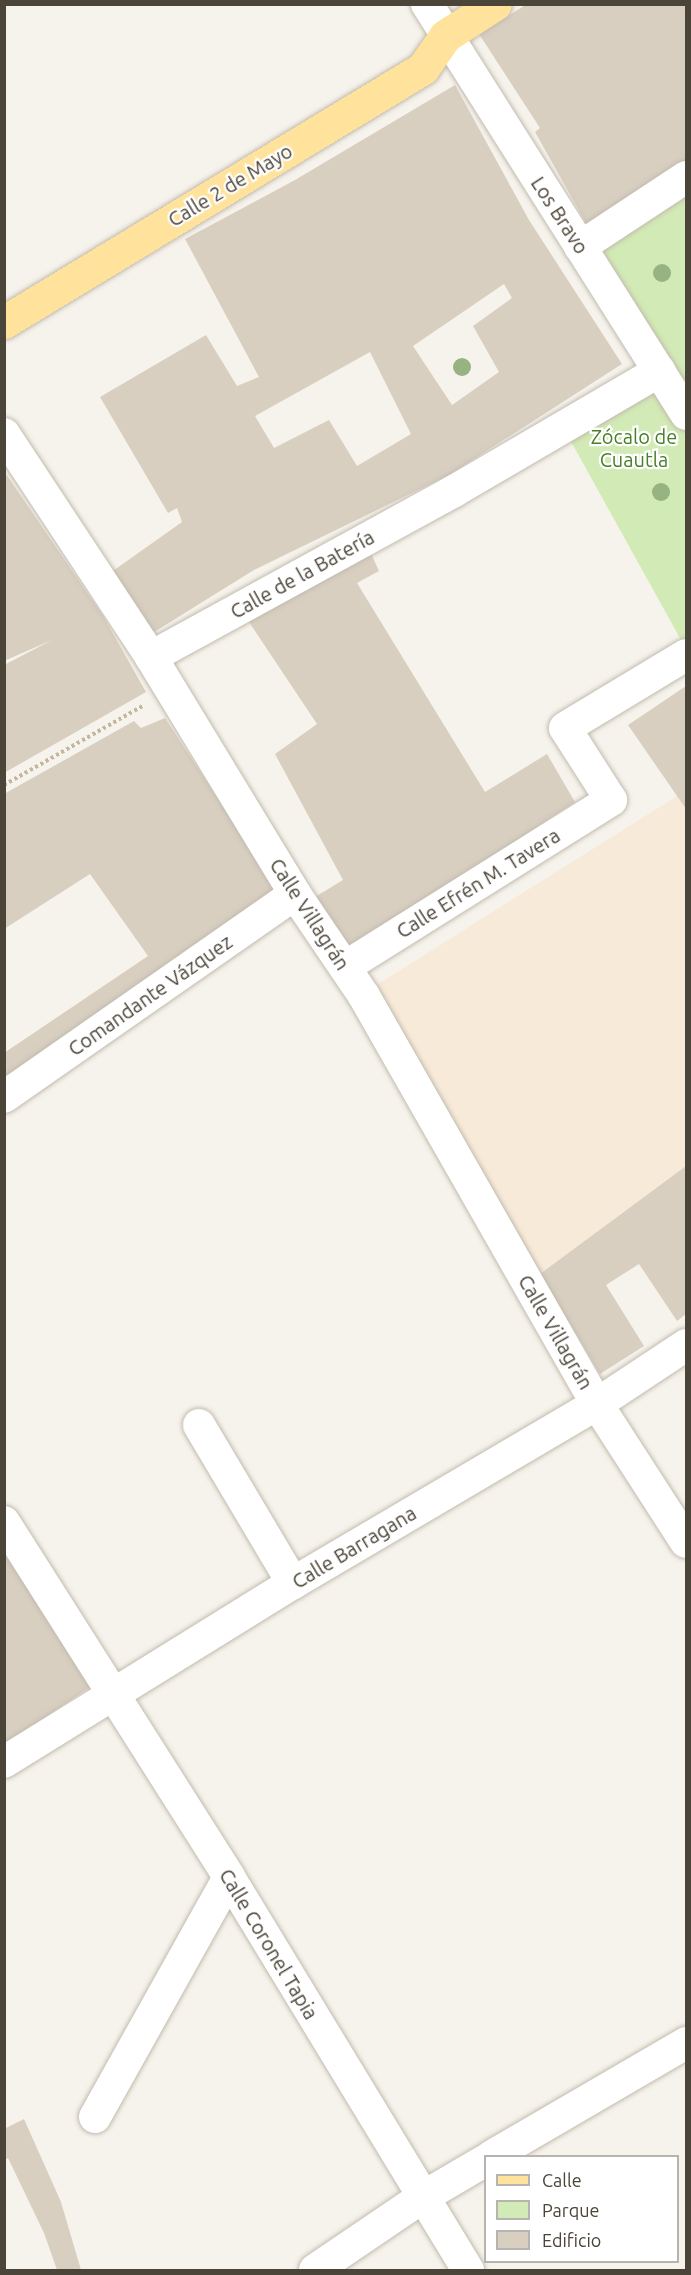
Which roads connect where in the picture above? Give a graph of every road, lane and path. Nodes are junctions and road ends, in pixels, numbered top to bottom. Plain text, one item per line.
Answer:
1 (427, 4) edge
2 (495, 4) edge
3 (445, 36) junction
4 (687, 177) edge
5 (580, 247) junction
6 (4, 322) edge
7 (673, 393) edge
8 (4, 434) edge
9 (687, 655) edge
10 (151, 657) junction
11 (171, 690) junction
12 (4, 785) edge
13 (295, 894) junction
14 (345, 967) junction
15 (4, 1096) edge
16 (687, 1345) edge
17 (597, 1404) junction
18 (199, 1425) dead end
19 (4, 1522) edge
20 (687, 1542) edge
21 (293, 1583) junction
22 (112, 1694) junction
23 (4, 1762) edge
24 (229, 1877) junction
25 (687, 2043) edge
26 (95, 2117) dead end
27 (495, 2155) edge
28 (484, 2161) edge
29 (423, 2197) junction
30 (315, 2271) edge
31 (468, 2271) edge

1 - 3 street, Los Bravo
2 - 3 main road
3 - 5 street, Los Bravo
3 - 6 main road, Calle 2 de Mayo
4 - 5 street
5 - 7 street, Los Bravo
7 - 10 street, Calle de la Batería
8 - 10 street, Calle Villagrán
9 - 14 street, Calle Efrén M. Tavera
10 - 11 street, Calle Villagrán
11 - 12 path
11 - 13 street, Calle Villagrán
13 - 14 street, Calle Villagrán
13 - 15 street, Comandante Vázquez
14 - 17 street, Calle Villagrán
16 - 17 street, Calle Barragana
17 - 20 street, Calle Villagrán
17 - 21 street, Calle Barragana
18 - 21 street
19 - 22 street, Calle Coronel Tapia
21 - 22 street, Calle Barragana
22 - 23 street, Calle Barragana
22 - 24 street, Calle Coronel Tapia
24 - 26 street
24 - 29 street, Calle Coronel Tapia
25 - 27 street
28 - 29 street
29 - 30 street
29 - 31 street, Calle Coronel Tapia

